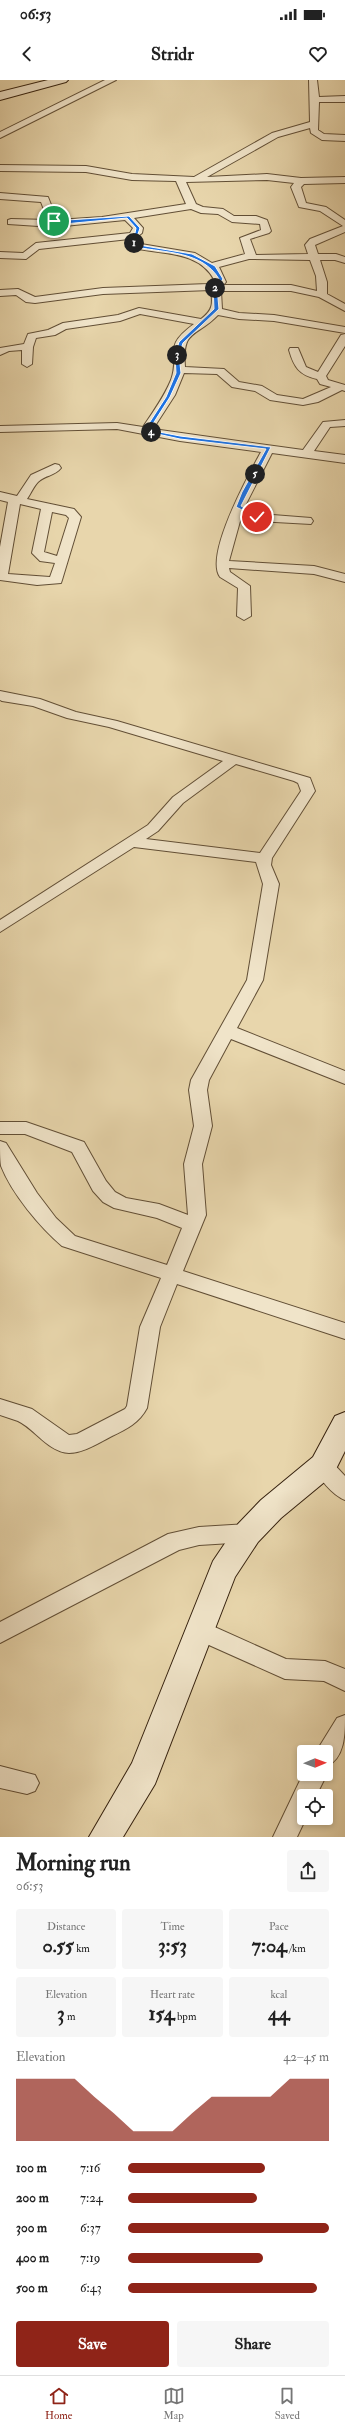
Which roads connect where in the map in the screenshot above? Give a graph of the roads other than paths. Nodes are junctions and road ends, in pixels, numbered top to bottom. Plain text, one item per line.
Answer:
1 (62, 80) edge
2 (112, 80) edge
3 (313, 80) edge
4 (1, 95) edge
5 (345, 99) edge
6 (315, 100) junction
7 (313, 124) junction
8 (0, 135) edge
9 (345, 138) edge
10 (0, 168) edge
11 (180, 179) junction
12 (197, 179) junction
13 (345, 180) edge
14 (301, 181) junction
15 (0, 196) edge
16 (192, 206) junction
17 (128, 217) junction
18 (11, 222) dead end
19 (54, 224) junction
20 (345, 224) edge
21 (345, 229) edge
22 (132, 236) junction
23 (0, 255) edge
24 (250, 256) junction
25 (313, 258) junction
26 (345, 260) edge
27 (213, 266) junction
28 (215, 287) junction
29 (0, 293) edge
30 (322, 295) junction
31 (345, 308) edge
32 (215, 311) junction
33 (202, 322) junction
34 (345, 330) edge
35 (345, 337) edge
36 (28, 347) junction
37 (294, 350) dead end
38 (0, 352) edge
39 (27, 364) dead end
40 (180, 370) junction
41 (320, 376) junction
42 (343, 388) edge
43 (345, 423) edge
44 (0, 429) edge
45 (146, 431) junction
46 (269, 448) junction
47 (306, 454) junction
48 (345, 460) edge
49 (55, 468) dead end
50 (0, 496) edge
51 (18, 500) junction
52 (47, 507) junction
53 (238, 507) junction
54 (307, 521) dead end
55 (62, 560) junction
56 (222, 564) junction
57 (0, 576) edge
58 (345, 578) edge
59 (244, 616) dead end
60 (0, 695) edge
61 (233, 760) junction
62 (131, 842) junction
63 (264, 858) junction
64 (0, 927) edge
65 (226, 1030) junction
66 (345, 1078) edge
67 (0, 1128) edge
68 (0, 1148) edge
69 (194, 1225) junction
70 (172, 1275) junction
71 (345, 1331) edge
72 (0, 1407) edge
73 (345, 1424) edge
74 (323, 1466) junction
75 (345, 1491) edge
76 (248, 1533) junction
77 (199, 1630) junction
78 (0, 1633) edge
79 (345, 1680) edge
80 (345, 1726) edge
81 (333, 1745) edge
82 (0, 1777) edge
83 (27, 1783) dead end
84 (297, 1811) edge
85 (104, 1837) edge
86 (285, 1837) edge

1 - 4 street
2 - 8 street
3 - 6 street
5 - 6 street
6 - 7 street
7 - 9 street
7 - 12 street
10 - 11 street
11 - 12 street
11 - 16 street
12 - 14 street
13 - 14 street
14 - 20 street
15 - 19 street
16 - 17 street
16 - 24 street
17 - 19 street
17 - 22 street
18 - 19 street
21 - 25 street
22 - 23 street
22 - 27 street
24 - 25 street
24 - 27 street
25 - 26 street
25 - 30 street
27 - 28 street
28 - 29 street
28 - 30 street
28 - 32 street
30 - 31 street
32 - 33 street
32 - 34 street
33 - 36 street
33 - 40 street
35 - 41 street
36 - 38 street
36 - 39 street
37 - 41 street
40 - 42 street
40 - 45 street
41 - 42 street
43 - 47 street
44 - 45 street
45 - 46 street
46 - 47 street
46 - 53 street
47 - 48 street
49 - 51 street
50 - 51 street
51 - 52 street
51 - 57 street
52 - 55 street
52 - 55 street
53 - 54 street
53 - 56 street
55 - 57 street
56 - 58 street
56 - 59 street
60 - 61 street
61 - 62 street
61 - 63 street
62 - 63 street
62 - 64 street
63 - 65 street
65 - 66 street
65 - 69 street
67 - 69 street
68 - 70 street
69 - 70 street
70 - 71 street
70 - 72 street
73 - 74 street
74 - 75 street
74 - 76 street
76 - 77 street
76 - 78 street
77 - 79 street
77 - 85 street
80 - 81 street
82 - 83 street
84 - 86 street

